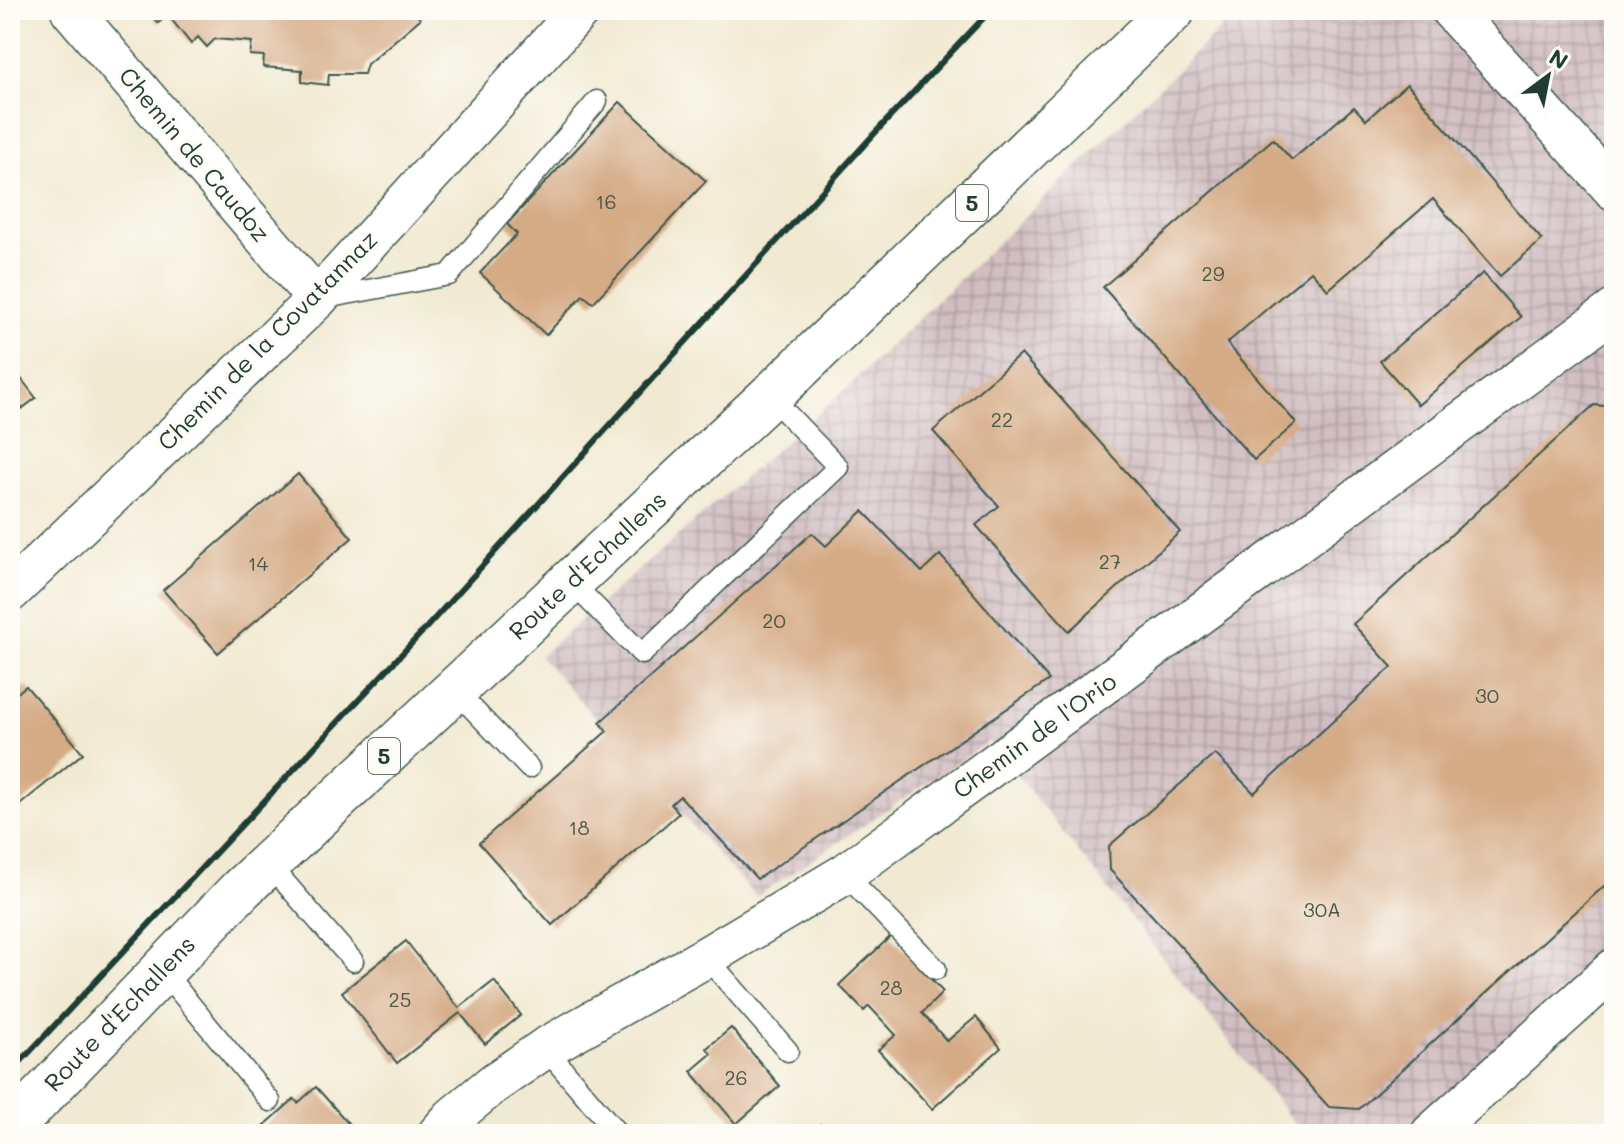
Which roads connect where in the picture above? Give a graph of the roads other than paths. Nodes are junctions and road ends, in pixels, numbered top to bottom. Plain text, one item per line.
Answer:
1 (71, 10) edge
2 (580, 10) edge
3 (1173, 10) edge
4 (1451, 10) edge
5 (597, 101) dead end
6 (1614, 190) edge
7 (317, 299) junction
8 (1614, 310) edge
9 (770, 396) junction
10 (571, 582) junction
11 (10, 592) edge
12 (455, 690) junction
13 (529, 768) dead end
14 (269, 864) junction
15 (845, 874) junction
16 (706, 957) junction
17 (353, 961) dead end
18 (936, 969) dead end
19 (1614, 969) edge
20 (162, 970) junction
21 (545, 1048) junction
22 (788, 1051) dead end
23 (270, 1101) dead end
24 (10, 1129) edge
25 (438, 1134) edge
26 (618, 1134) edge
27 (1431, 1134) edge

1 - 7 street, Chemin de Caudoz
2 - 7 street, Chemin de la Covatannaz
3 - 9 main road, Route d'Echallens / 5
4 - 6 street
5 - 7 lane
7 - 11 street, Chemin de la Covatannaz
8 - 15 street, Chemin de l'Orio
9 - 10 main road, Route d'Echallens / 5
9 - 10 lane
10 - 12 main road, Route d'Echallens / 5
12 - 13 lane
12 - 14 main road, Route d'Echallens / 5
14 - 17 lane
14 - 20 main road, Route d'Echallens / 5
15 - 16 street, Chemin de l'Orio
15 - 18 lane
16 - 21 street, Chemin de l'Orio
16 - 22 lane
19 - 27 street
20 - 23 lane
20 - 24 main road, Route d'Echallens / 5
21 - 25 street, Chemin de l'Orio
21 - 26 lane

